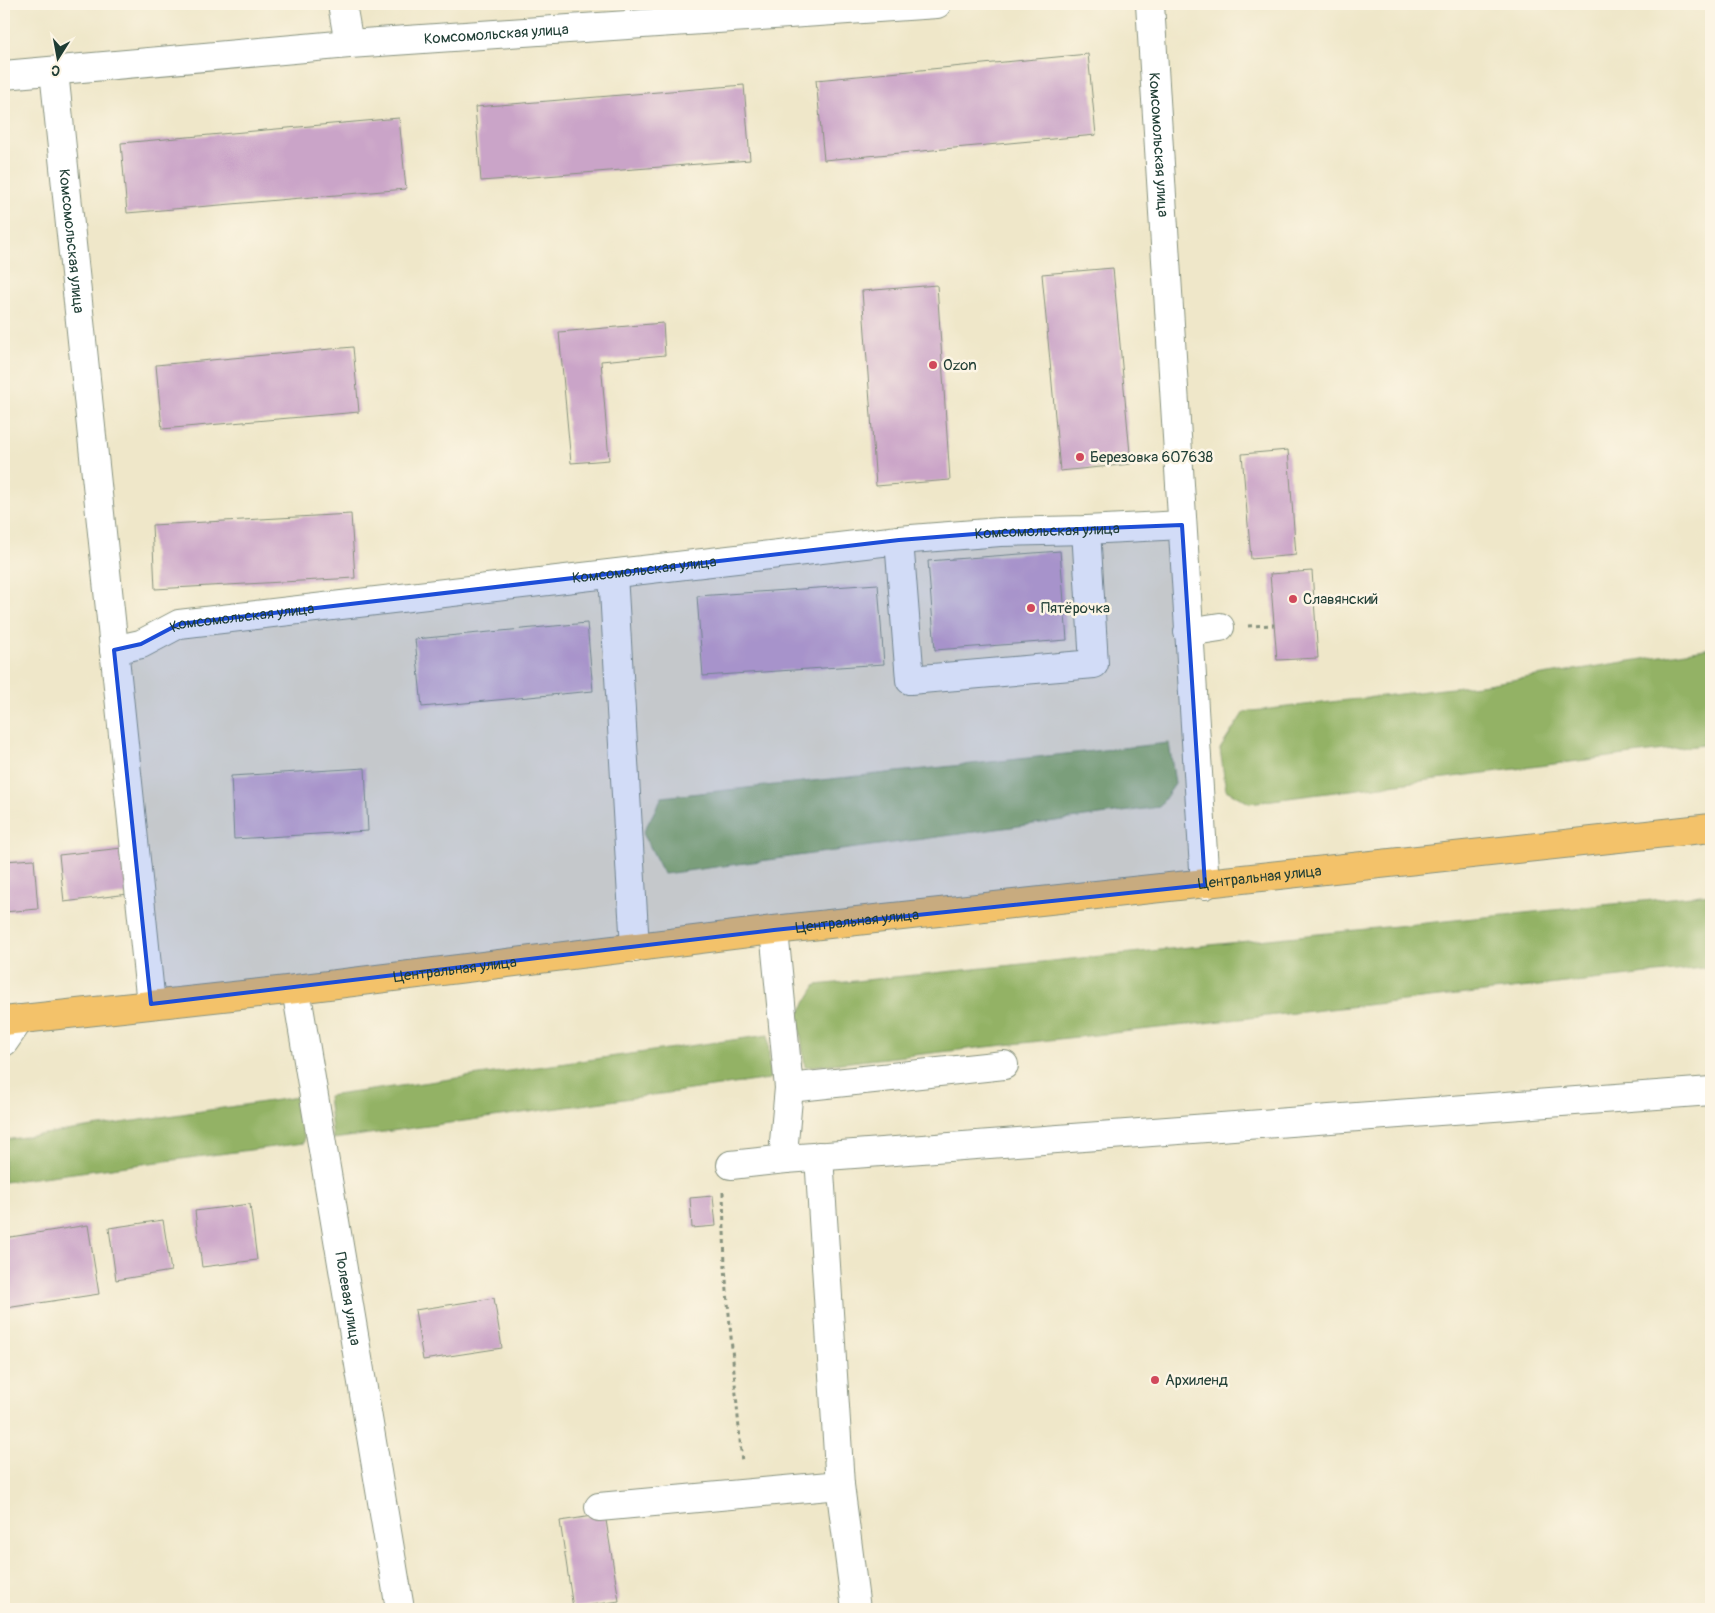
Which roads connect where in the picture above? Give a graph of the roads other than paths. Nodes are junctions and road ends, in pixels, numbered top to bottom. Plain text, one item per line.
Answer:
1 (342, 4) edge
2 (938, 4) edge
3 (1150, 4) edge
4 (349, 44) junction
5 (54, 71) junction
6 (4, 75) edge
7 (1182, 525) junction
8 (1086, 530) junction
9 (900, 540) junction
10 (613, 574) junction
11 (1220, 627) dead end
12 (1188, 632) junction
13 (114, 650) junction
14 (1711, 828) edge
15 (1204, 885) junction
16 (774, 930) junction
17 (635, 948) junction
18 (296, 989) junction
19 (151, 1004) junction
20 (12, 1020) edge
21 (4, 1042) edge
22 (1004, 1065) dead end
23 (789, 1088) junction
24 (1711, 1091) edge
25 (819, 1156) junction
26 (786, 1159) junction
27 (731, 1165) road end
28 (840, 1485) junction
29 (599, 1507) dead end
30 (400, 1609) edge
31 (856, 1609) edge

1 - 4 street
2 - 4 street, Комсомольская улица
3 - 7 street, Комсомольская улица
4 - 5 street, Комсомольская улица
5 - 6 street, Комсомольская улица
5 - 13 street, Комсомольская улица
7 - 8 street, Комсомольская улица
7 - 12 street, Комсомольская улица
8 - 9 street, Комсомольская улица
8 - 9 street
9 - 10 street, Комсомольская улица
10 - 13 street, Комсомольская улица
10 - 17 street
11 - 12 street
12 - 15 street, Комсомольская улица
13 - 19 street, Комсомольская улица
14 - 15 main road, Центральная улица
15 - 16 main road, Центральная улица
16 - 17 main road, Центральная улица
16 - 23 street
17 - 18 main road, Центральная улица
18 - 19 main road, Центральная улица
18 - 30 street, Полевая улица
19 - 20 main road, Центральная улица
20 - 21 street
22 - 23 street
23 - 26 street
24 - 25 street
25 - 26 street
25 - 28 street
26 - 27 street
28 - 29 street
28 - 31 street

